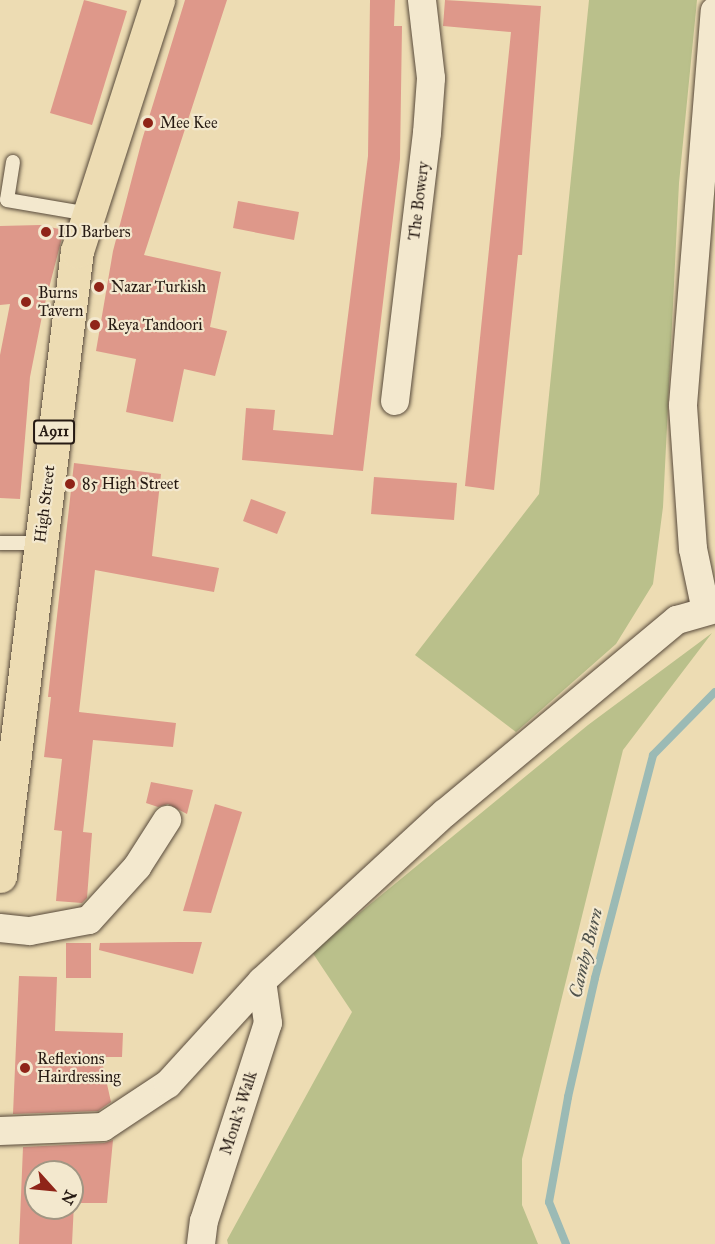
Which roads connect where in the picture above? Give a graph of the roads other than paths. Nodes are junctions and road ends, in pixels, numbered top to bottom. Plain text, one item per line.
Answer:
1 (158, 0) edge
2 (422, 0) edge
3 (715, 11) edge
4 (13, 162) dead end
5 (89, 214) junction
6 (395, 401) dead end
7 (0, 543) edge
8 (40, 543) junction
9 (710, 610) edge
10 (167, 820) dead end
11 (0, 876) edge
12 (0, 928) edge
13 (262, 981) junction
14 (0, 1131) edge
15 (201, 1244) edge

1 - 5 main road, High Street / A911
2 - 6 street, The Bowery
3 - 9 street
4 - 5 lane
5 - 8 main road, High Street / A911
7 - 8 lane
8 - 11 main road, High Street / A911
9 - 13 street
10 - 12 street
13 - 14 street
13 - 15 street, Monk's Walk

